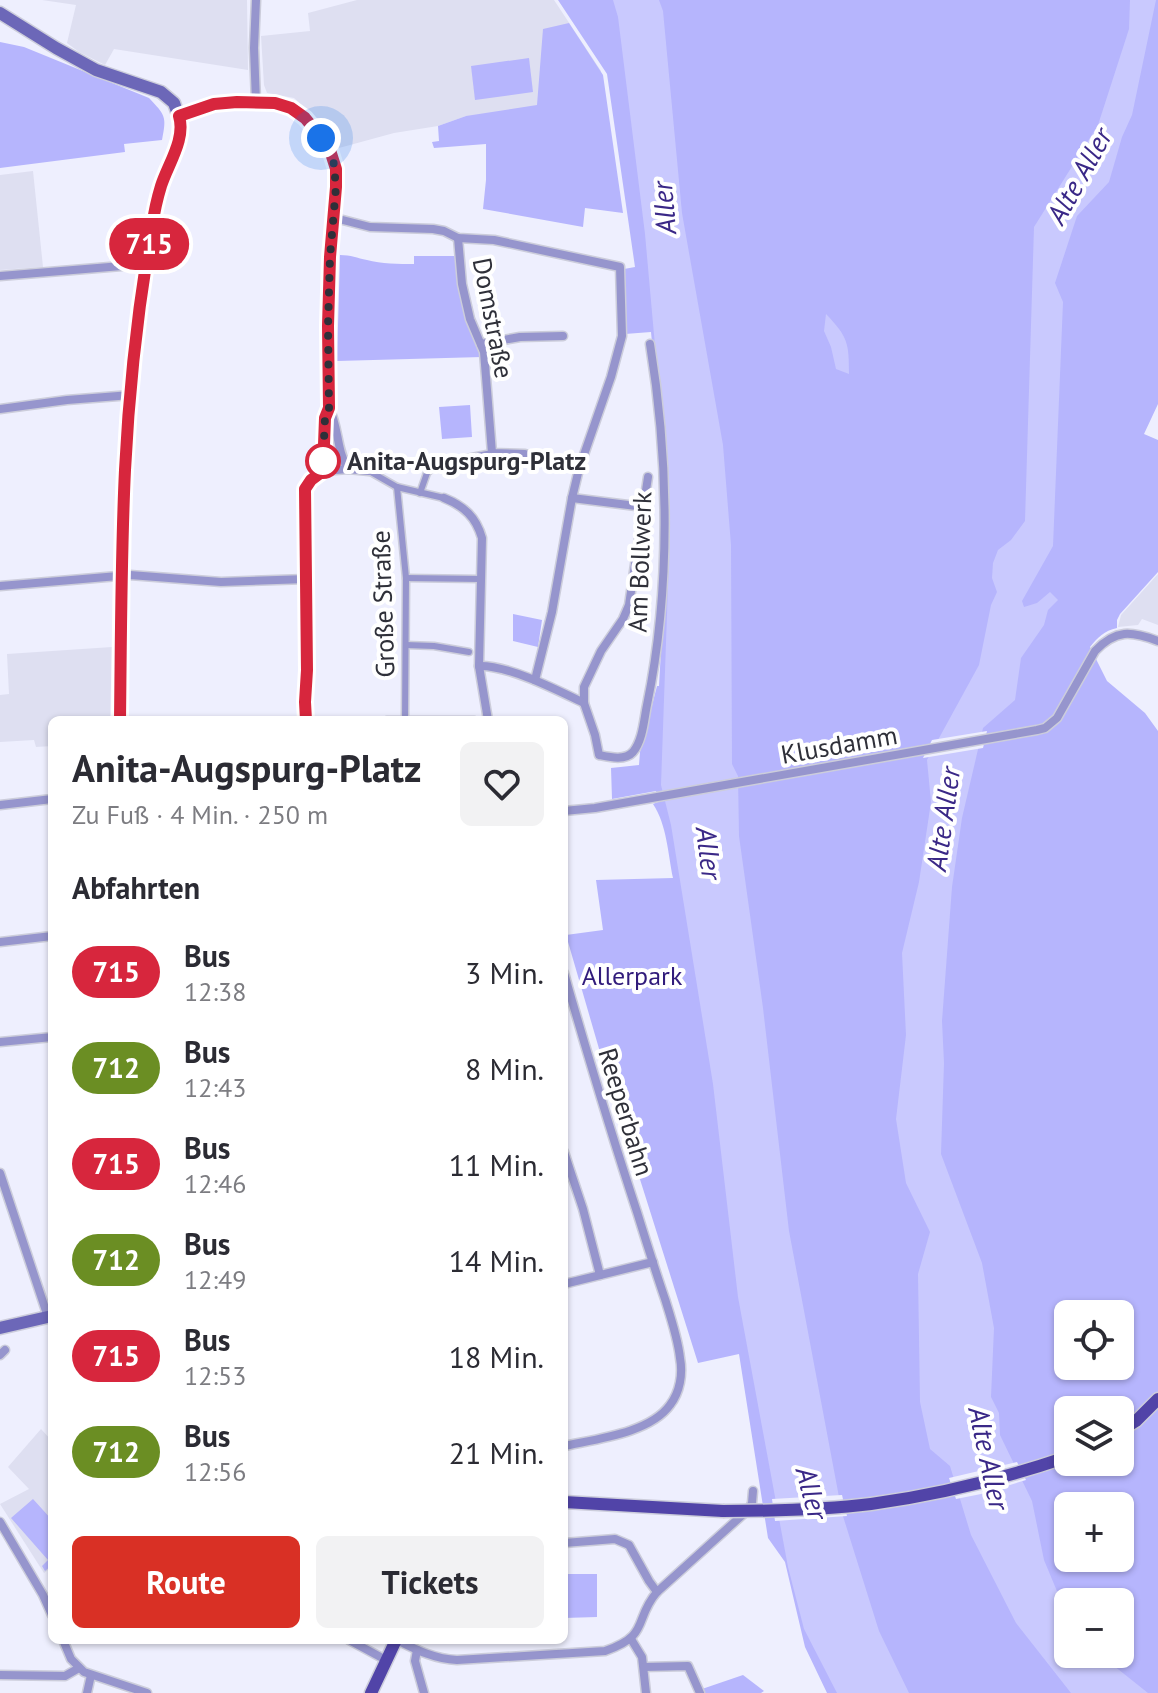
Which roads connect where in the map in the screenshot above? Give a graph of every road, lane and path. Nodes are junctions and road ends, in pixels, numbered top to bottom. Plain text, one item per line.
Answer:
1 (256, 0) edge
2 (0, 13) edge
3 (256, 102) junction
4 (179, 116) junction
5 (335, 218) junction
6 (458, 238) junction
7 (146, 264) junction
8 (0, 276) edge
9 (563, 336) dead end
10 (481, 344) junction
11 (650, 344) dead end
12 (131, 395) junction
13 (329, 408) junction
14 (0, 409) edge
15 (492, 453) junction
16 (348, 469) junction
17 (579, 469) junction
18 (323, 471) junction
19 (369, 471) joint
20 (648, 477) dead end
21 (397, 487) junction
22 (420, 493) junction
23 (444, 498) joint
24 (572, 498) junction
25 (644, 507) junction
26 (122, 575) junction
27 (406, 578) junction
28 (307, 579) junction
29 (481, 579) junction
30 (0, 586) edge
31 (1158, 641) edge
32 (406, 645) junction
33 (469, 652) dead end
34 (479, 666) junction
35 (535, 680) junction
36 (584, 703) junction
37 (120, 716) edge
38 (306, 716) edge
39 (405, 716) edge
40 (487, 716) edge
41 (48, 799) edge
42 (0, 805) edge
43 (568, 811) edge
44 (48, 936) edge
45 (0, 942) edge
46 (568, 987) edge
47 (48, 1037) edge
48 (0, 1042) edge
49 (568, 1164) edge
50 (0, 1173) edge
51 (653, 1262) junction
52 (600, 1275) junction
53 (568, 1283) edge
54 (48, 1311) edge
55 (48, 1317) edge
56 (0, 1328) edge
57 (1158, 1399) edge
58 (1134, 1422) edge
59 (568, 1445) edge
60 (1054, 1461) edge
61 (753, 1491) dead end
62 (568, 1502) edge
63 (0, 1522) edge
64 (568, 1543) edge
65 (657, 1592) junction
66 (48, 1598) edge
67 (631, 1639) junction
68 (65, 1644) edge
69 (356, 1644) edge
70 (394, 1644) edge
71 (404, 1644) edge
72 (417, 1650) junction
73 (386, 1660) junction
74 (644, 1667) junction
75 (79, 1668) junction
76 (0, 1675) edge
77 (91, 1675) junction
78 (87, 1693) edge
79 (147, 1693) edge
80 (371, 1693) edge
81 (424, 1693) edge
82 (646, 1693) edge
83 (700, 1693) edge

1 - 3 street
2 - 4 main road
3 - 4 street
3 - 5 street
4 - 7 main road
5 - 6 street
5 - 13 street
6 - 10 street, Domstraße
6 - 17 street
7 - 8 street
7 - 12 main road
9 - 10 street
10 - 15 street, Domstraße
11 - 36 street, Am Bollwerk
12 - 14 street
12 - 26 main road
13 - 16 street
13 - 18 street
15 - 17 street
15 - 22 street
16 - 18 street
16 - 19 street
17 - 24 street
18 - 28 street
19 - 21 street
20 - 25 street
21 - 22 street
21 - 27 street, Große Straße
22 - 23 street
23 - 29 street
24 - 25 street
24 - 35 street
25 - 36 street
26 - 28 street
26 - 30 street
26 - 37 main road
27 - 29 street
27 - 32 street, Große Straße
28 - 38 street
29 - 34 street
31 - 43 street, Klusdamm
32 - 33 street
32 - 39 street, Große Straße
34 - 35 street
34 - 40 street
35 - 36 street
41 - 42 street
44 - 45 street
46 - 51 street, Reeperbahn
47 - 48 street
49 - 52 street
50 - 54 street
51 - 52 street
51 - 59 street, Reeperbahn
52 - 53 street
55 - 56 main road
57 - 58 main road
60 - 62 main road, bridge
61 - 65 street
63 - 66 street
64 - 65 street
65 - 67 street
67 - 72 street
67 - 74 street
68 - 75 street
69 - 73 street
70 - 73 main road
71 - 72 street
72 - 81 street
73 - 80 main road
74 - 82 street
74 - 83 street
75 - 76 street
75 - 77 street
77 - 78 street
77 - 79 street

